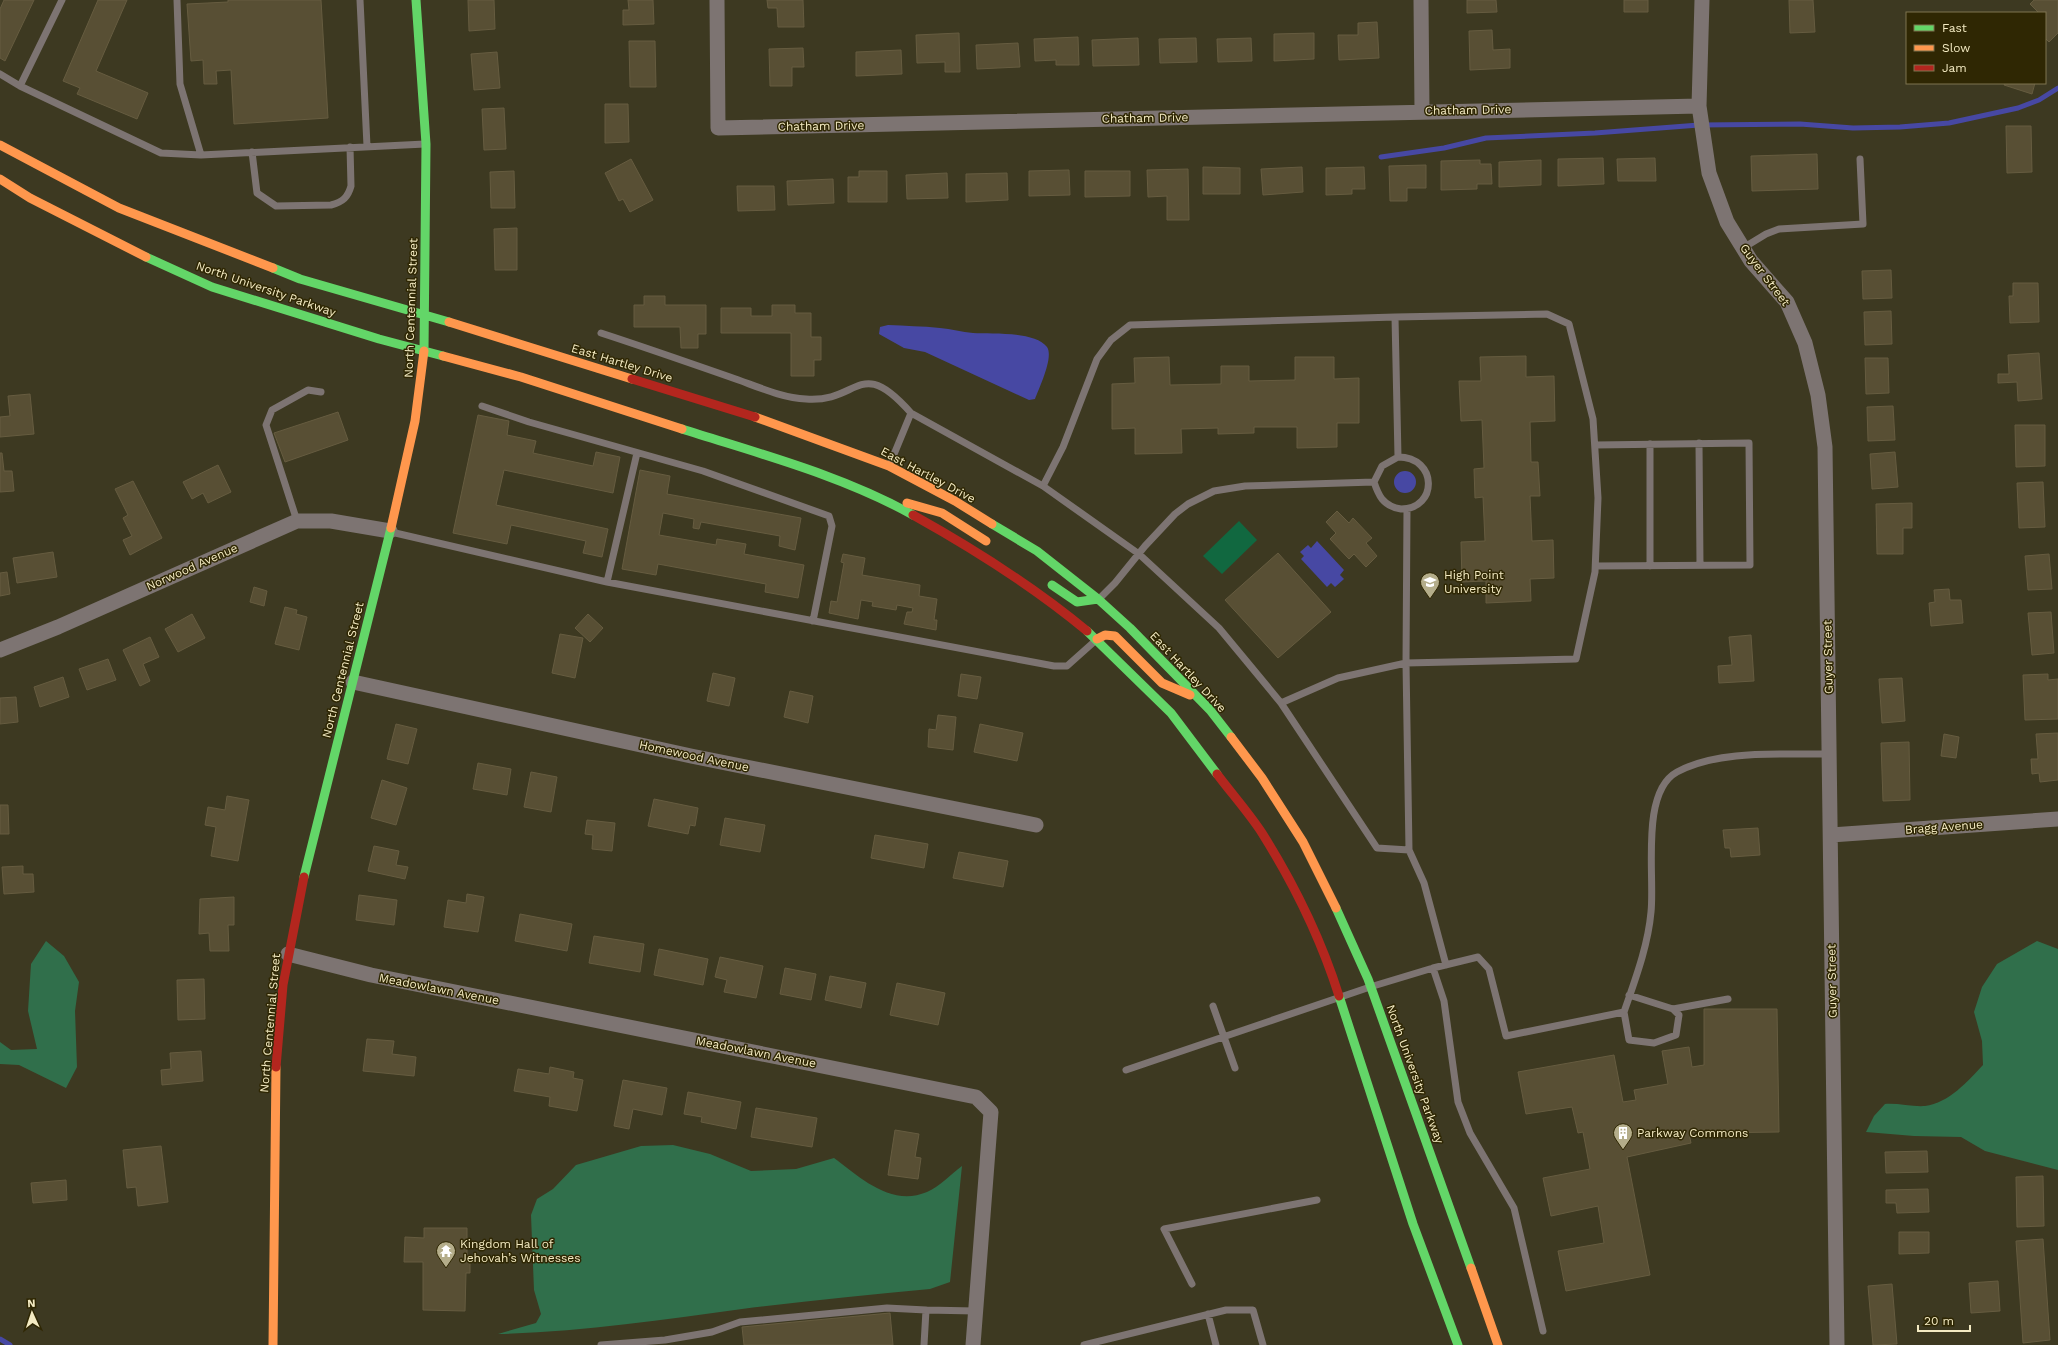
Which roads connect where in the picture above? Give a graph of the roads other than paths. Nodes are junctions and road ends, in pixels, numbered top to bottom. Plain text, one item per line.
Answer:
1 (62, 0) edge
2 (177, 0) edge
3 (360, 0) edge
4 (416, 0) edge
5 (717, 0) edge
6 (1421, 0) edge
7 (1702, 0) edge
8 (0, 74) edge
9 (20, 86) junction
10 (1699, 106) junction
11 (1422, 111) junction
12 (426, 144) junction
13 (0, 145) edge
14 (367, 146) junction
15 (350, 147) junction
16 (252, 152) junction
17 (201, 155) junction
18 (1860, 159) dead end
19 (0, 179) edge
20 (1744, 248) junction
21 (425, 314) junction
22 (1395, 317) junction
23 (601, 333) dead end
24 (424, 350) junction
25 (321, 392) dead end
26 (482, 406) dead end
27 (911, 413) junction
28 (1650, 444) junction
29 (1699, 444) junction
30 (1595, 445) junction
31 (637, 453) junction
32 (1398, 457) junction
33 (890, 466) junction
34 (1374, 482) junction
35 (1043, 486) junction
36 (869, 494) junction
37 (1407, 509) junction
38 (298, 521) junction
39 (390, 531) junction
40 (993, 546) dead end
41 (1139, 554) junction
42 (1596, 566) junction
43 (1650, 566) junction
44 (1700, 566) junction
45 (1045, 580) dead end
46 (608, 582) junction
47 (1098, 599) junction
48 (813, 621) junction
49 (1097, 639) junction
50 (0, 650) edge
51 (1406, 663) junction
52 (353, 682) junction
53 (1198, 698) junction
54 (1281, 703) junction
55 (1829, 754) junction
56 (2058, 819) edge
57 (1290, 820) joint
58 (1036, 825) dead end
59 (1831, 835) junction
60 (1409, 850) junction
61 (288, 954) junction
62 (1446, 965) junction
63 (1433, 968) junction
64 (1370, 987) junction
65 (1629, 995) junction
66 (1340, 998) junction
67 (1728, 999) dead end
68 (1213, 1006) dead end
69 (1673, 1009) junction
70 (1624, 1012) junction
71 (1224, 1037) junction
72 (1235, 1068) dead end
73 (1126, 1070) dead end
74 (1317, 1200) dead end
75 (1192, 1284) dead end
76 (926, 1310) junction
77 (975, 1311) junction
78 (1208, 1314) junction
79 (1544, 1331) dead end
80 (274, 1345) edge
81 (601, 1345) edge
82 (924, 1345) edge
83 (973, 1345) edge
84 (1084, 1345) edge
85 (1216, 1345) edge
86 (1263, 1345) edge
87 (1458, 1345) edge
88 (1498, 1345) edge
89 (1837, 1345) edge

1 - 9 lane
2 - 17 lane
3 - 14 lane
4 - 12 main road, North Centennial Street
5 - 11 street, Chatham Drive
6 - 11 street
7 - 10 street, Guyer Street
8 - 9 lane
9 - 17 lane
10 - 11 street, Chatham Drive
10 - 20 street, Guyer Street
12 - 14 lane
12 - 21 main road, North Centennial Street
13 - 21 main road, North University Parkway
14 - 15 lane
15 - 16 lane
15 - 16 lane
16 - 17 lane
18 - 20 lane
19 - 24 main road, North University Parkway
20 - 55 street, Guyer Street
21 - 24 main road, North Centennial Street
21 - 33 main road, East Hartley Drive
22 - 30 lane
22 - 32 lane
22 - 35 lane
23 - 27 lane
24 - 36 main road
24 - 39 main road, North Centennial Street
25 - 38 lane
26 - 31 lane
27 - 33 lane
27 - 35 lane
28 - 29 lane
28 - 30 lane
28 - 43 lane
29 - 44 lane
29 - 44 lane
30 - 42 lane
31 - 46 lane
31 - 48 lane
32 - 34 lane
32 - 37 lane
33 - 47 main road, East Hartley Drive
34 - 37 lane
34 - 41 lane
35 - 41 lane
36 - 40 main road
36 - 49 main road
37 - 51 lane
38 - 39 street, Norwood Avenue
38 - 50 street, Norwood Avenue
39 - 46 lane
39 - 52 main road, North Centennial Street
41 - 47 lane
41 - 54 lane
42 - 43 lane
42 - 51 lane
43 - 44 lane
45 - 47 main road
46 - 48 lane
47 - 53 main road, East Hartley Drive
48 - 49 lane
49 - 53 main road
49 - 66 main road
51 - 54 lane
51 - 60 lane
52 - 58 street, Homewood Avenue
52 - 61 main road, North Centennial Street
53 - 57 main road, East Hartley Drive
54 - 60 lane
55 - 59 street, Guyer Street
55 - 65 lane
56 - 59 street, Bragg Avenue
57 - 64 main road, North University Parkway
59 - 89 street, Guyer Street
60 - 62 lane
61 - 77 street, Meadowlawn Avenue
61 - 80 main road, North Centennial Street
62 - 63 lane
62 - 70 lane
63 - 64 lane
63 - 79 lane
64 - 66 lane
64 - 88 main road, North University Parkway
65 - 69 lane
65 - 70 lane
66 - 71 lane
66 - 87 main road
67 - 69 lane
68 - 71 lane
69 - 70 lane
71 - 72 lane
71 - 73 lane
74 - 75 lane
76 - 77 lane
76 - 81 lane
76 - 82 lane
77 - 83 street, Meadowlawn Avenue
78 - 84 lane
78 - 85 lane
78 - 86 lane

